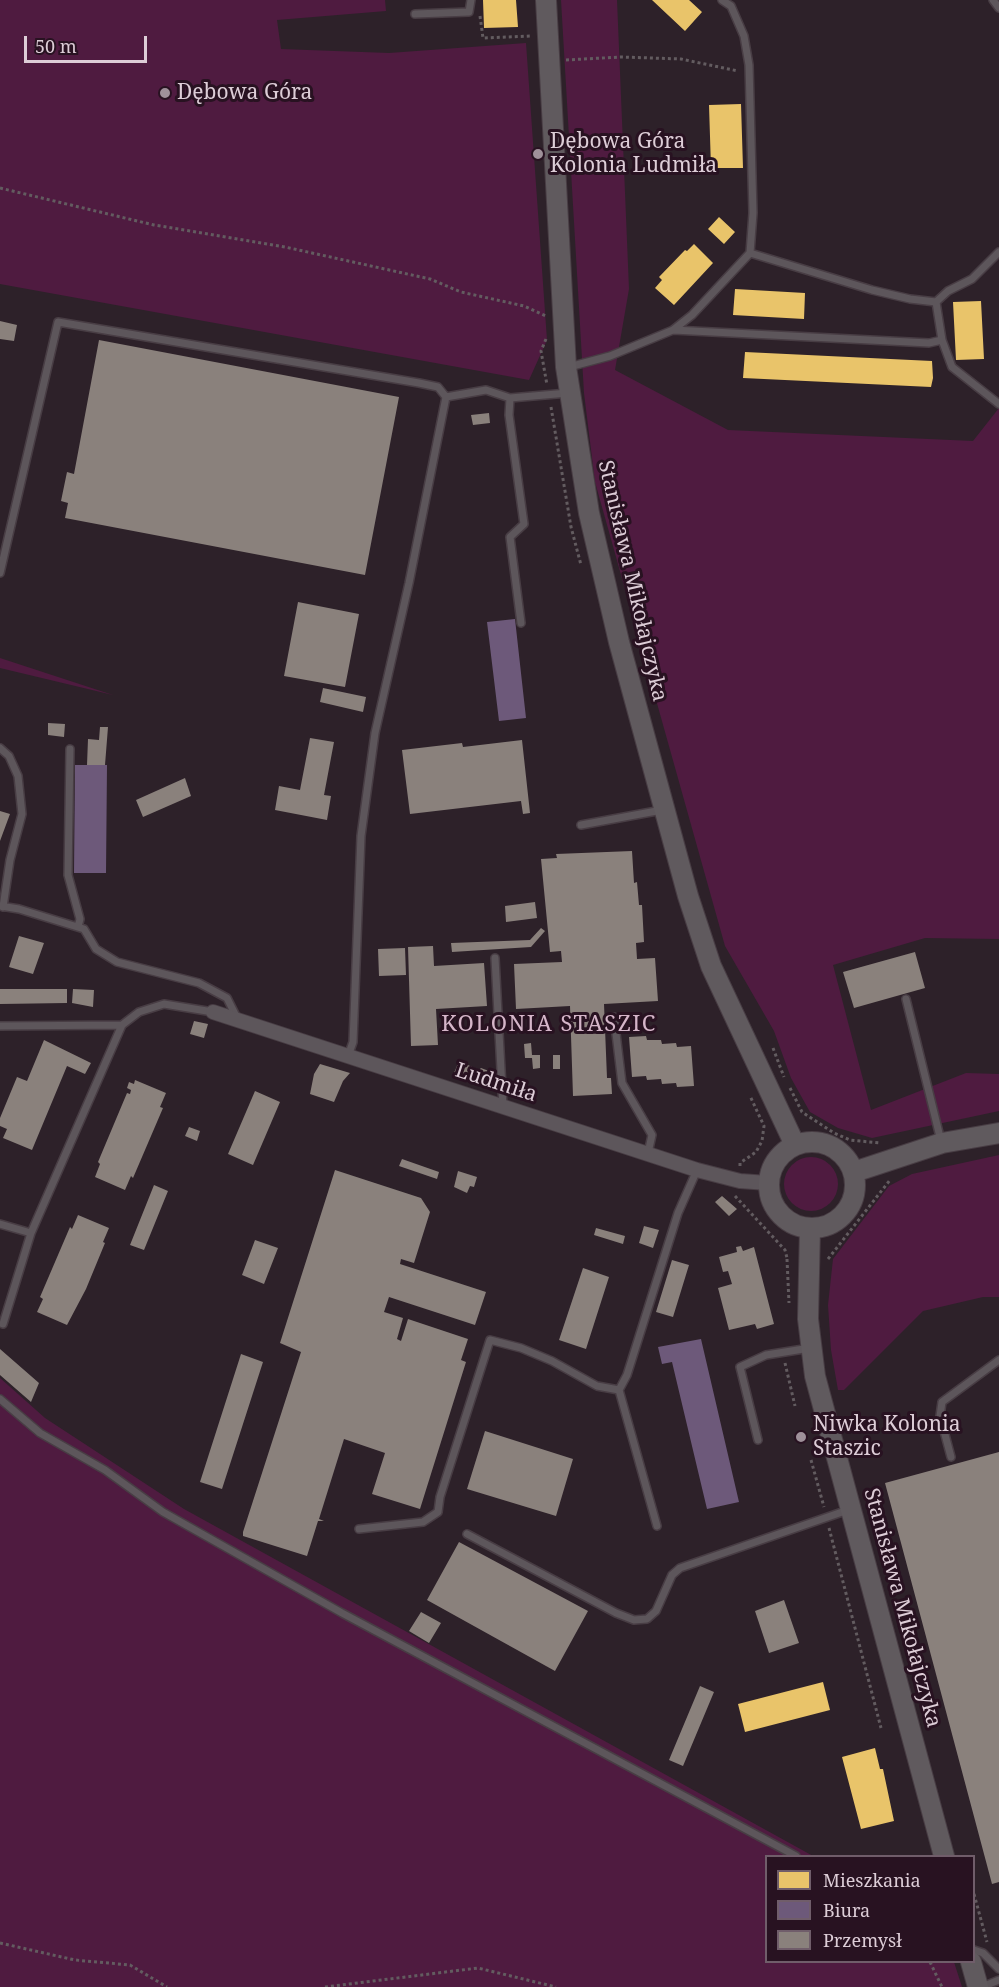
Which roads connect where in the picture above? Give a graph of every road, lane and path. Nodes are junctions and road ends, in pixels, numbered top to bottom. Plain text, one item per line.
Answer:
1 (471, 0) edge
2 (546, 0) edge
3 (722, 0) edge
4 (993, 0) edge
5 (999, 8) edge
6 (469, 12) junction
7 (415, 14) dead end
8 (536, 36) dead end
9 (564, 60) dead end
10 (749, 73) junction
11 (0, 188) edge
12 (999, 252) edge
13 (750, 253) junction
14 (936, 302) junction
15 (553, 320) dead end
16 (673, 330) junction
17 (942, 340) junction
18 (566, 367) junction
19 (568, 393) junction
20 (446, 397) junction
21 (510, 398) junction
22 (999, 404) edge
23 (0, 573) edge
24 (521, 623) dead end
25 (0, 748) edge
26 (70, 749) dead end
27 (664, 809) junction
28 (581, 825) dead end
29 (2, 906) edge
30 (78, 927) junction
31 (495, 958) dead end
32 (906, 999) dead end
33 (213, 1012) joint
34 (614, 1017) dead end
35 (239, 1020) junction
36 (122, 1024) junction
37 (0, 1026) edge
38 (773, 1048) dead end
39 (348, 1056) junction
40 (503, 1107) junction
41 (999, 1133) edge
42 (942, 1143) junction
43 (877, 1144) dead end
44 (795, 1145) junction
45 (648, 1153) junction
46 (740, 1163) dead end
47 (697, 1170) junction
48 (854, 1172) junction
49 (896, 1177) dead end
50 (740, 1181) junction
51 (768, 1183) junction
52 (0, 1224) edge
53 (810, 1228) junction
54 (31, 1233) junction
55 (787, 1258) dead end
56 (828, 1259) dead end
57 (3, 1324) dead end
58 (810, 1348) junction
59 (999, 1360) edge
60 (619, 1390) junction
61 (0, 1399) edge
62 (758, 1440) dead end
63 (951, 1457) dead end
64 (811, 1460) dead end
65 (851, 1509) junction
66 (826, 1518) junction
67 (657, 1526) dead end
68 (359, 1529) dead end
69 (467, 1534) dead end
70 (881, 1728) dead end
71 (792, 1855) edge
72 (943, 1855) edge
73 (975, 1898) edge
74 (0, 1943) edge
75 (988, 1947) dead end
76 (975, 1950) edge
77 (930, 1963) edge
78 (971, 1963) edge
79 (999, 1969) edge
80 (999, 1980) edge
81 (167, 1987) edge
82 (325, 1987) edge
83 (556, 1987) edge
84 (942, 1987) edge
85 (980, 1987) edge

1 - 6 lane
2 - 18 street, Stanisława Mikołajczyka
3 - 10 lane
4 - 5 lane
6 - 7 lane
6 - 8 path
9 - 10 path
10 - 13 lane
11 - 15 path
12 - 14 lane
13 - 14 lane
13 - 16 lane
14 - 17 lane
16 - 17 lane
16 - 18 lane
17 - 22 lane
18 - 19 street, Stanisława Mikołajczyka
19 - 21 lane
19 - 27 street, Stanisława Mikołajczyka
20 - 21 lane
20 - 23 lane
20 - 39 lane
21 - 24 lane
25 - 29 lane
26 - 30 lane
27 - 28 lane
27 - 44 street, Stanisława Mikołajczyka
29 - 30 lane
30 - 35 lane
31 - 40 lane
32 - 42 lane
33 - 35 street, Ludmiła
33 - 36 lane
34 - 45 lane
35 - 39 street, Ludmiła
36 - 37 lane
36 - 54 lane
38 - 43 path
39 - 40 street, Ludmiła
40 - 45 street, Ludmiła
41 - 42 street
42 - 48 street
44 - 48 street
44 - 51 street
45 - 47 street, Ludmiła
46 - 50 path
47 - 50 street, Ludmiła
47 - 60 lane
48 - 53 street
49 - 56 path
50 - 51 street, Ludmiła
50 - 55 path
51 - 53 street
52 - 54 lane
53 - 58 street, Stanisława Mikołajczyka
54 - 57 lane
58 - 62 lane
58 - 65 street, Stanisława Mikołajczyka
59 - 63 lane
60 - 67 lane
60 - 68 lane
61 - 71 lane
64 - 66 path
65 - 66 lane
65 - 72 street, Stanisława Mikołajczyka
66 - 69 lane
66 - 70 path
73 - 75 path
74 - 81 path
76 - 79 lane
77 - 84 path
78 - 85 street
80 - 85 lane
82 - 83 path

